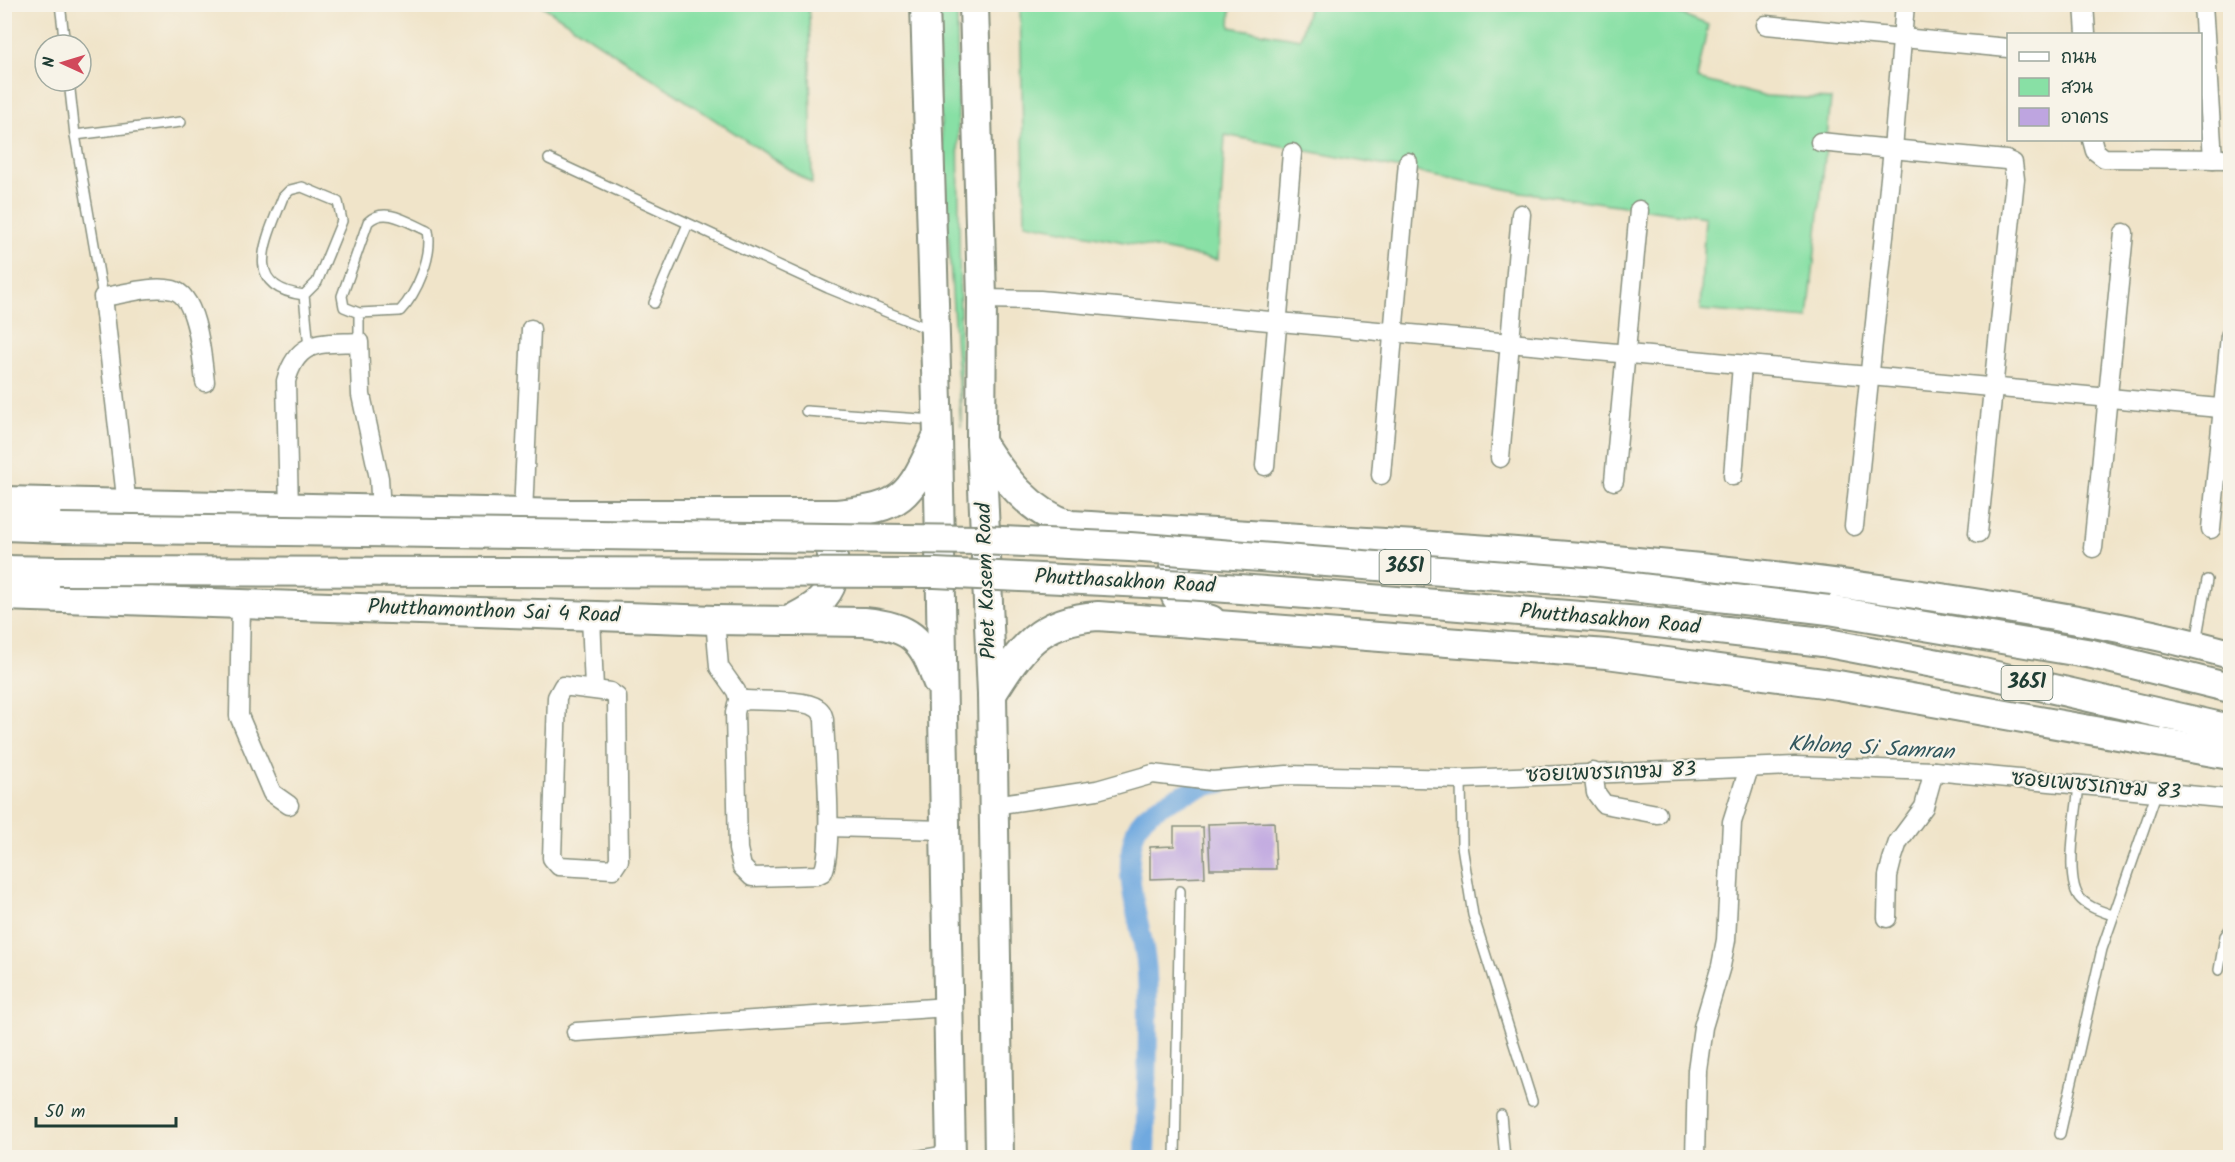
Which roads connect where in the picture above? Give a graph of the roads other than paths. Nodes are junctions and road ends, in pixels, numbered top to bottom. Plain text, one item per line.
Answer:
1 (60, 4) edge
2 (925, 4) edge
3 (974, 4) edge
4 (1905, 4) edge
5 (2084, 4) edge
6 (2203, 4) edge
7 (1766, 25) dead end
8 (64, 33) edge
9 (2086, 33) edge
10 (1902, 39) junction
11 (2007, 48) edge
12 (70, 93) edge
13 (181, 122) dead end
14 (75, 135) junction
15 (2092, 141) edge
16 (1820, 142) dead end
17 (1893, 149) junction
18 (1292, 153) dead end
19 (549, 159) dead end
20 (2222, 159) edge
21 (1408, 162) dead end
22 (1639, 210) dead end
23 (1521, 214) dead end
24 (688, 224) junction
25 (2124, 233) dead end
26 (304, 295) junction
27 (103, 297) junction
28 (982, 299) junction
29 (654, 303) dead end
30 (359, 313) junction
31 (1278, 323) junction
32 (531, 329) dead end
33 (933, 331) junction
34 (1395, 334) junction
35 (2230, 336) edge
36 (359, 342) junction
37 (1509, 344) junction
38 (309, 348) junction
39 (1626, 353) junction
40 (1742, 364) junction
41 (1869, 375) junction
42 (205, 382) dead end
43 (1994, 387) junction
44 (2110, 398) junction
45 (2227, 408) edge
46 (806, 411) dead end
47 (938, 428) junction
48 (981, 442) junction
49 (1500, 458) dead end
50 (1265, 466) dead end
51 (1381, 475) dead end
52 (1733, 476) dead end
53 (1614, 481) dead end
54 (4, 501) edge
55 (127, 506) junction
56 (290, 510) junction
57 (381, 511) junction
58 (523, 514) junction
59 (793, 515) junction
60 (4, 526) edge
61 (1854, 526) dead end
62 (2211, 529) dead end
63 (1978, 533) dead end
64 (1233, 534) junction
65 (2093, 548) dead end
66 (4, 570) edge
67 (980, 575) joint
68 (2207, 580) dead end
69 (4, 596) edge
70 (241, 603) junction
71 (591, 616) junction
72 (715, 620) junction
73 (788, 621) junction
74 (1222, 624) junction
75 (2195, 644) junction
76 (2230, 654) edge
77 (2230, 688) edge
78 (594, 689) junction
79 (992, 694) junction
80 (942, 697) junction
81 (739, 701) junction
82 (2230, 729) edge
83 (2230, 754) edge
84 (1749, 768) junction
85 (1934, 771) junction
86 (1593, 772) junction
87 (1461, 779) junction
88 (2079, 784) junction
89 (2157, 792) junction
90 (2230, 799) edge
91 (289, 805) dead end
92 (994, 805) junction
93 (1657, 814) dead end
94 (828, 827) junction
95 (945, 830) junction
96 (1180, 891) dead end
97 (2112, 915) junction
98 (1887, 918) dead end
99 (2230, 929) edge
100 (2219, 970) dead end
101 (948, 1007) junction
102 (576, 1032) dead end
103 (1532, 1101) dead end
104 (1501, 1115) dead end
105 (2060, 1134) dead end
106 (951, 1154) edge
107 (904, 1158) edge
108 (999, 1158) edge
109 (1175, 1158) edge
110 (1505, 1158) edge
111 (1695, 1158) edge

1 - 8 lane
2 - 33 main road
3 - 28 main road, Phet Kasem Road
4 - 10 street
5 - 9 street
6 - 20 street
7 - 10 street
10 - 11 street
10 - 17 street
12 - 14 lane
13 - 14 lane
14 - 27 lane
15 - 20 street
16 - 17 street
17 - 41 street
17 - 43 street
18 - 31 street
19 - 24 lane
21 - 34 street
22 - 39 street
23 - 37 street
24 - 29 lane
24 - 33 lane
25 - 44 street
26 - 26 lane
26 - 38 lane
27 - 42 street
27 - 55 street
28 - 31 street
28 - 48 main road, Phet Kasem Road
30 - 30 lane
30 - 36 lane
31 - 34 street
31 - 50 street
32 - 58 street
33 - 47 main road
34 - 37 street
34 - 51 street
35 - 45 street
36 - 38 street
36 - 57 street
37 - 39 street
37 - 49 street
38 - 56 street
39 - 40 street
39 - 53 street
40 - 41 street
40 - 52 street
41 - 43 street
41 - 61 street
43 - 44 street
43 - 63 street
44 - 45 street
44 - 65 street
45 - 62 street
46 - 47 lane
47 - 59 main road
47 - 80 main road
48 - 64 main road
48 - 79 main road, Phet Kasem Road
54 - 55 main road
55 - 56 main road
56 - 57 main road
57 - 58 main road
58 - 59 main road
59 - 73 main road
60 - 77 main road, Phutthasakhon Road / 3651, bridge
64 - 74 main road
64 - 75 main road
66 - 67 main road, Phutthamonthon Sai 4 Road, bridge
67 - 82 main road, Phutthasakhon Road / 3651, bridge
68 - 75 lane
69 - 70 main road, Phutthamonthon Sai 4 Road
70 - 71 main road, Phutthamonthon Sai 4 Road
70 - 91 street
71 - 72 main road, Phutthamonthon Sai 4 Road
71 - 78 street
72 - 73 main road, Phutthamonthon Sai 4 Road
72 - 81 street
73 - 80 main road, Phutthamonthon Sai 4 Road
74 - 79 main road
74 - 83 main road
75 - 76 main road
78 - 78 street
79 - 92 main road, Phet Kasem Road
80 - 95 main road
81 - 94 street
81 - 94 street
84 - 85 street, ซอยเพชรเกษม 83
84 - 86 street, ซอยเพชรเกษม 83
84 - 111 street
85 - 88 street, ซอยเพชรเกษม 83
85 - 98 street
86 - 87 street, ซอยเพชรเกษม 83
86 - 93 street
87 - 92 street, ซอยเพชรเกษม 83
87 - 103 lane
88 - 89 street, ซอยเพชรเกษม 83
88 - 97 lane
89 - 90 street, ซอยเพชรเกษม 83
89 - 97 lane
92 - 108 main road, Phet Kasem Road
94 - 95 street
95 - 101 main road
96 - 109 lane
97 - 105 lane
99 - 100 lane
101 - 102 street
101 - 106 main road
104 - 110 lane
106 - 107 lane

